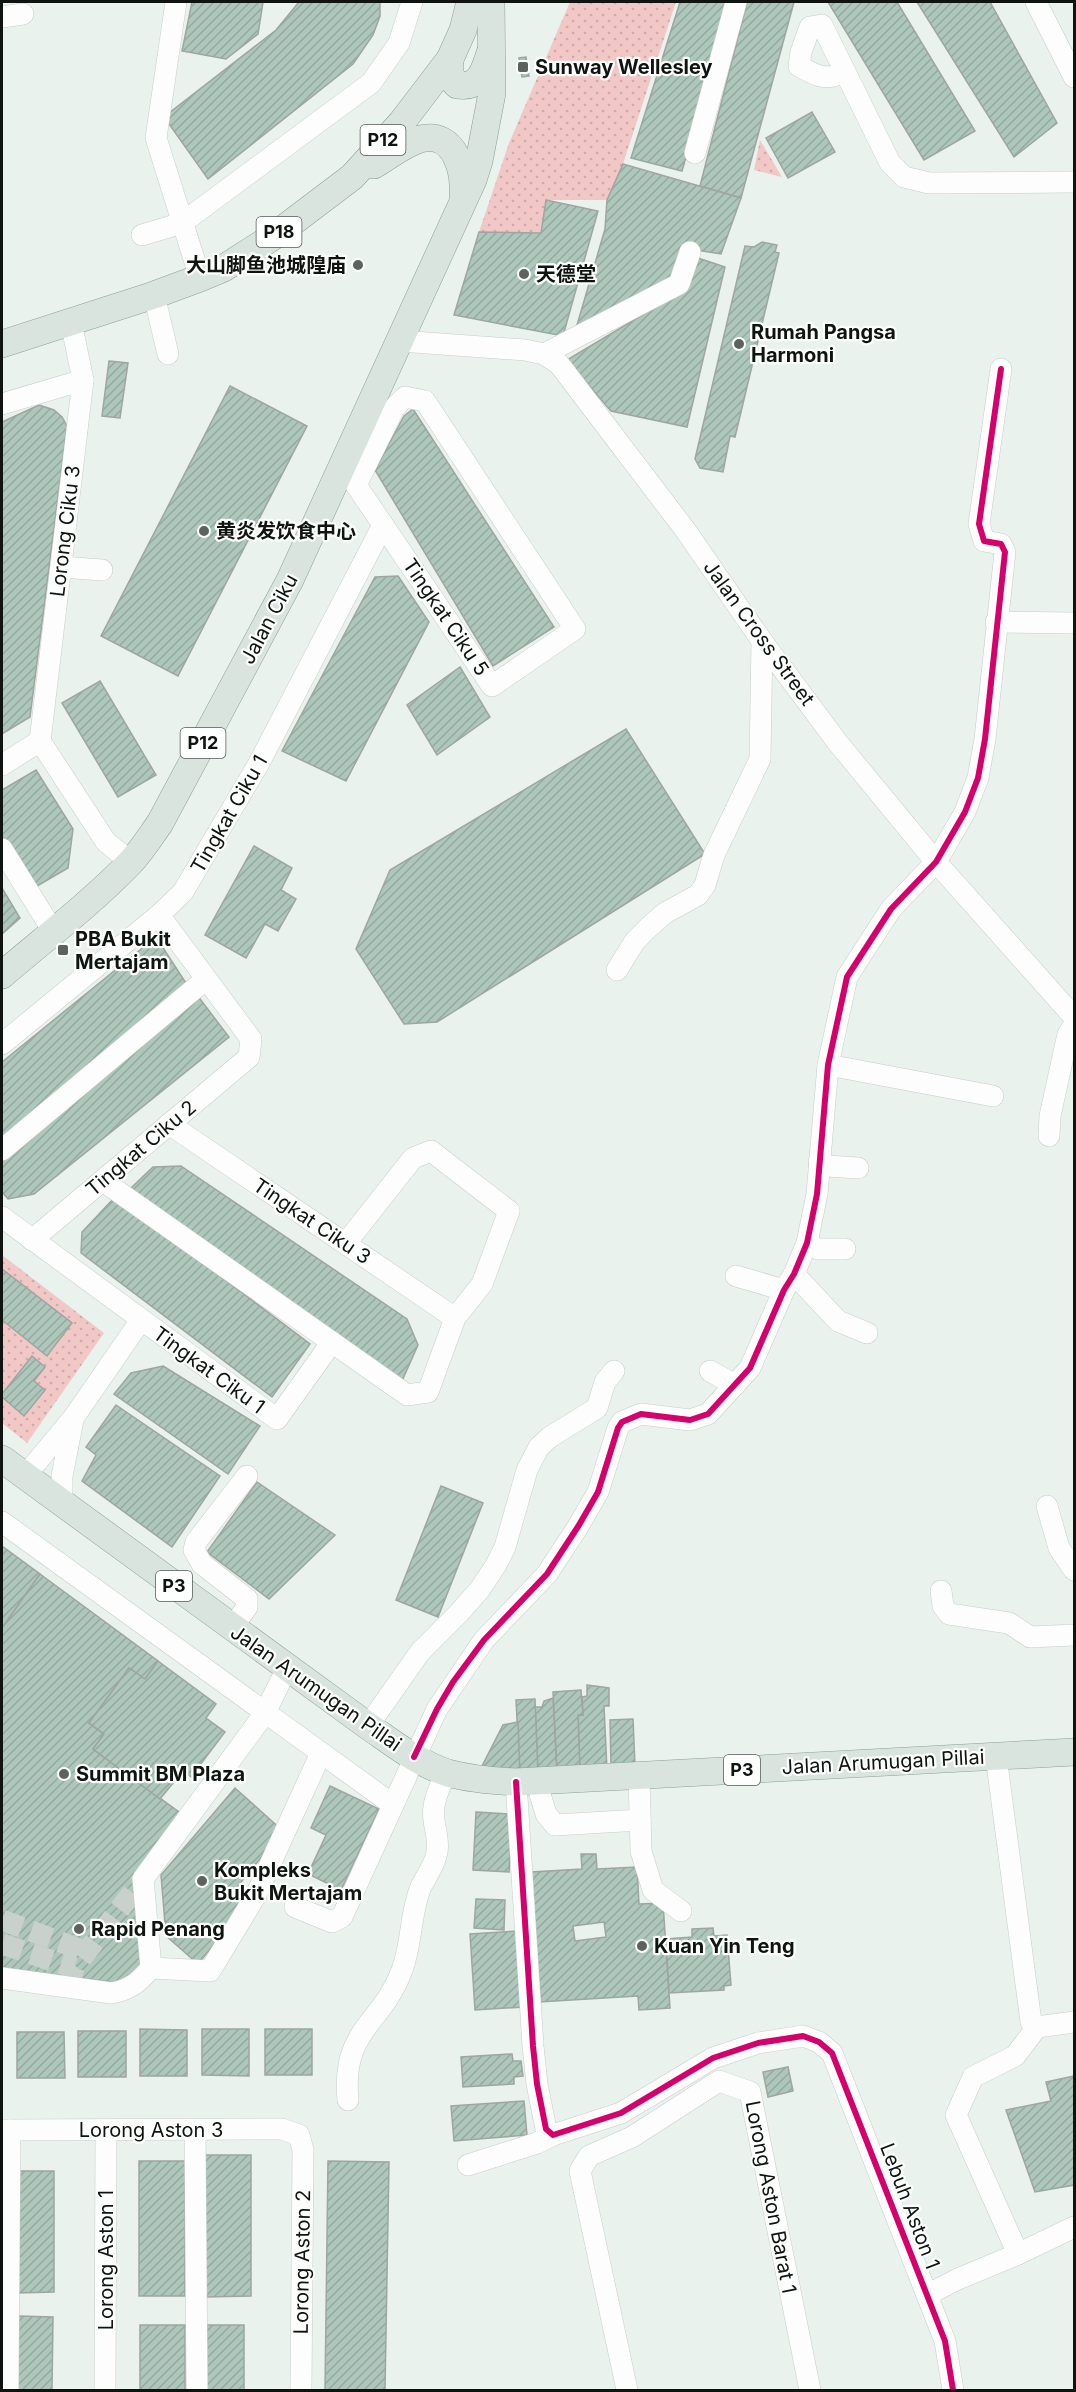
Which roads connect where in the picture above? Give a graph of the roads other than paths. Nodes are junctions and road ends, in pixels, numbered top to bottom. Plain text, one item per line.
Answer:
1 (176, 2) edge
2 (412, 2) edge
3 (470, 2) edge
4 (491, 2) edge
5 (736, 2) edge
6 (1036, 2) edge
7 (24, 14) dead end
8 (2, 17) edge
9 (491, 50) junction
10 (450, 59) junction
11 (843, 72) dead end
12 (1074, 77) edge
13 (695, 153) dead end
14 (352, 177) junction
15 (1074, 182) edge
16 (461, 210) junction
17 (182, 222) junction
18 (142, 235) dead end
19 (690, 252) dead end
20 (200, 278) junction
21 (154, 296) junction
22 (70, 322) junction
23 (400, 341) junction
24 (2, 344) edge
25 (168, 354) dead end
26 (544, 354) junction
27 (1001, 369) dead end
28 (83, 380) junction
29 (2, 404) edge
30 (350, 475) junction
31 (383, 525) junction
32 (61, 567) junction
33 (102, 570) dead end
34 (996, 622) junction
35 (1074, 623) edge
36 (762, 641) junction
37 (40, 741) junction
38 (2, 765) edge
39 (2, 849) edge
40 (131, 862) junction
41 (936, 862) junction
42 (159, 915) junction
43 (53, 931) junction
44 (617, 970) dead end
45 (2, 975) edge
46 (206, 979) junction
47 (1074, 1017) edge
48 (1074, 1025) edge
49 (2, 1044) edge
50 (828, 1065) junction
51 (993, 1096) dead end
52 (169, 1124) junction
53 (1049, 1136) dead end
54 (2, 1150) edge
55 (819, 1162) junction
56 (858, 1168) dead end
57 (103, 1181) junction
58 (2, 1217) edge
59 (32, 1240) junction
60 (346, 1243) junction
61 (807, 1243) junction
62 (844, 1249) dead end
63 (736, 1276) dead end
64 (789, 1282) junction
65 (455, 1318) junction
66 (141, 1320) junction
67 (867, 1333) dead end
68 (332, 1342) junction
69 (614, 1371) dead end
70 (710, 1371) dead end
71 (735, 1386) junction
72 (74, 1417) junction
73 (2, 1459) edge
74 (25, 1476) junction
75 (247, 1476) dead end
76 (62, 1504) junction
77 (1047, 1506) dead end
78 (2, 1522) edge
79 (1074, 1570) edge
80 (940, 1591) dead end
81 (232, 1628) junction
82 (1074, 1635) edge
83 (286, 1668) junction
84 (265, 1713) junction
85 (368, 1726) junction
86 (1074, 1752) edge
87 (321, 1753) junction
88 (996, 1756) junction
89 (414, 1757) junction
90 (446, 1772) junction
91 (639, 1776) junction
92 (526, 1782) junction
93 (392, 1804) junction
94 (640, 1820) junction
95 (295, 1907) dead end
96 (681, 1911) dead end
97 (151, 1968) junction
98 (2, 1978) edge
99 (1074, 2022) edge
100 (1037, 2027) junction
101 (348, 2100) dead end
102 (6, 2130) edge
103 (106, 2130) junction
104 (195, 2130) junction
105 (299, 2135) joint
106 (554, 2135) junction
107 (468, 2164) dead end
108 (1074, 2227) edge
109 (1017, 2254) junction
110 (927, 2295) junction
111 (8, 2391) edge
112 (105, 2391) edge
113 (196, 2391) edge
114 (301, 2391) edge
115 (627, 2391) edge
116 (810, 2391) edge
117 (953, 2391) edge

1 - 17 street
2 - 17 street
3 - 10 main road, P12
4 - 9 main road, P12
5 - 13 street
6 - 12 street
7 - 8 street
9 - 10 main road
9 - 16 main road, P12
10 - 14 main road, P12
11 - 15 street
14 - 16 main road
14 - 20 main road, P18
16 - 23 main road, Jalan Ciku / P12
17 - 18 street
17 - 20 street
19 - 26 street
20 - 21 main road, P18
21 - 22 main road, P18
21 - 25 street
22 - 24 main road, P18
22 - 28 street, Lorong Ciku 3
23 - 26 street
23 - 30 main road, Jalan Ciku / P12
26 - 36 street, Jalan Cross Street
27 - 34 street
28 - 29 street
28 - 32 street, Lorong Ciku 3
30 - 31 street, Tingkat Ciku 5
30 - 31 street, Tingkat Ciku 5
30 - 40 main road, Jalan Ciku / P12
31 - 42 street, Tingkat Ciku 1
32 - 33 street
32 - 37 street, Lorong Ciku 3
34 - 35 street
34 - 41 street
36 - 41 street, Jalan Cross Street
36 - 44 street
37 - 38 street
37 - 40 street
39 - 43 street
40 - 43 main road, Jalan Ciku / P12
41 - 47 street, Jalan Cross Street
41 - 50 street
42 - 46 street
42 - 49 street, Tingkat Ciku 1
43 - 45 main road, Jalan Ciku / P12
46 - 52 street, Tingkat Ciku 2
46 - 54 street
48 - 53 street
50 - 51 street
50 - 55 street
52 - 57 street, Tingkat Ciku 2
52 - 60 street, Tingkat Ciku 3
55 - 56 street
55 - 61 street
57 - 59 street, Tingkat Ciku 2
57 - 68 street
58 - 59 street, Tingkat Ciku 1
59 - 66 street, Tingkat Ciku 1
60 - 65 street, Tingkat Ciku 3
60 - 65 street
61 - 62 street
61 - 64 street
63 - 64 street
64 - 67 street
64 - 71 street
65 - 68 street
66 - 68 street, Tingkat Ciku 1
66 - 72 street, Tingkat Ciku 1
69 - 85 street
70 - 71 street
71 - 89 street
72 - 74 street, Tingkat Ciku 1
72 - 76 street, Tingkat Ciku 1
73 - 74 main road, Jalan Arumugan Pillai / P3
74 - 76 main road, Jalan Arumugan Pillai / P3
75 - 81 street
76 - 81 main road, Jalan Arumugan Pillai / P3
77 - 79 street
78 - 84 street
80 - 82 street
81 - 83 main road, Jalan Arumugan Pillai / P3
83 - 84 street
83 - 85 main road, Jalan Arumugan Pillai / P3
84 - 87 street
84 - 97 street
85 - 89 main road, Jalan Arumugan Pillai / P3
86 - 88 main road, Jalan Arumugan Pillai / P3
87 - 93 street
87 - 97 street
88 - 91 main road, Jalan Arumugan Pillai / P3
88 - 100 street
89 - 90 main road, Jalan Arumugan Pillai / P3
89 - 93 street
90 - 92 main road, Jalan Arumugan Pillai / P3
90 - 101 street
91 - 92 main road, Jalan Arumugan Pillai / P3
91 - 94 street
92 - 94 street
92 - 106 street
93 - 95 street
94 - 96 street
97 - 98 street
99 - 100 street
100 - 109 street
102 - 103 street, Lorong Aston 3
102 - 111 street
103 - 104 street, Lorong Aston 3
103 - 112 street, Lorong Aston 1
104 - 105 street, Lorong Aston 3
104 - 113 street
105 - 114 street, Lorong Aston 2
106 - 107 street
106 - 110 street, Lebuh Aston 1
108 - 109 street
109 - 110 street
110 - 117 street, Lebuh Aston 1
115 - 116 street, Lorong Aston Barat 1

